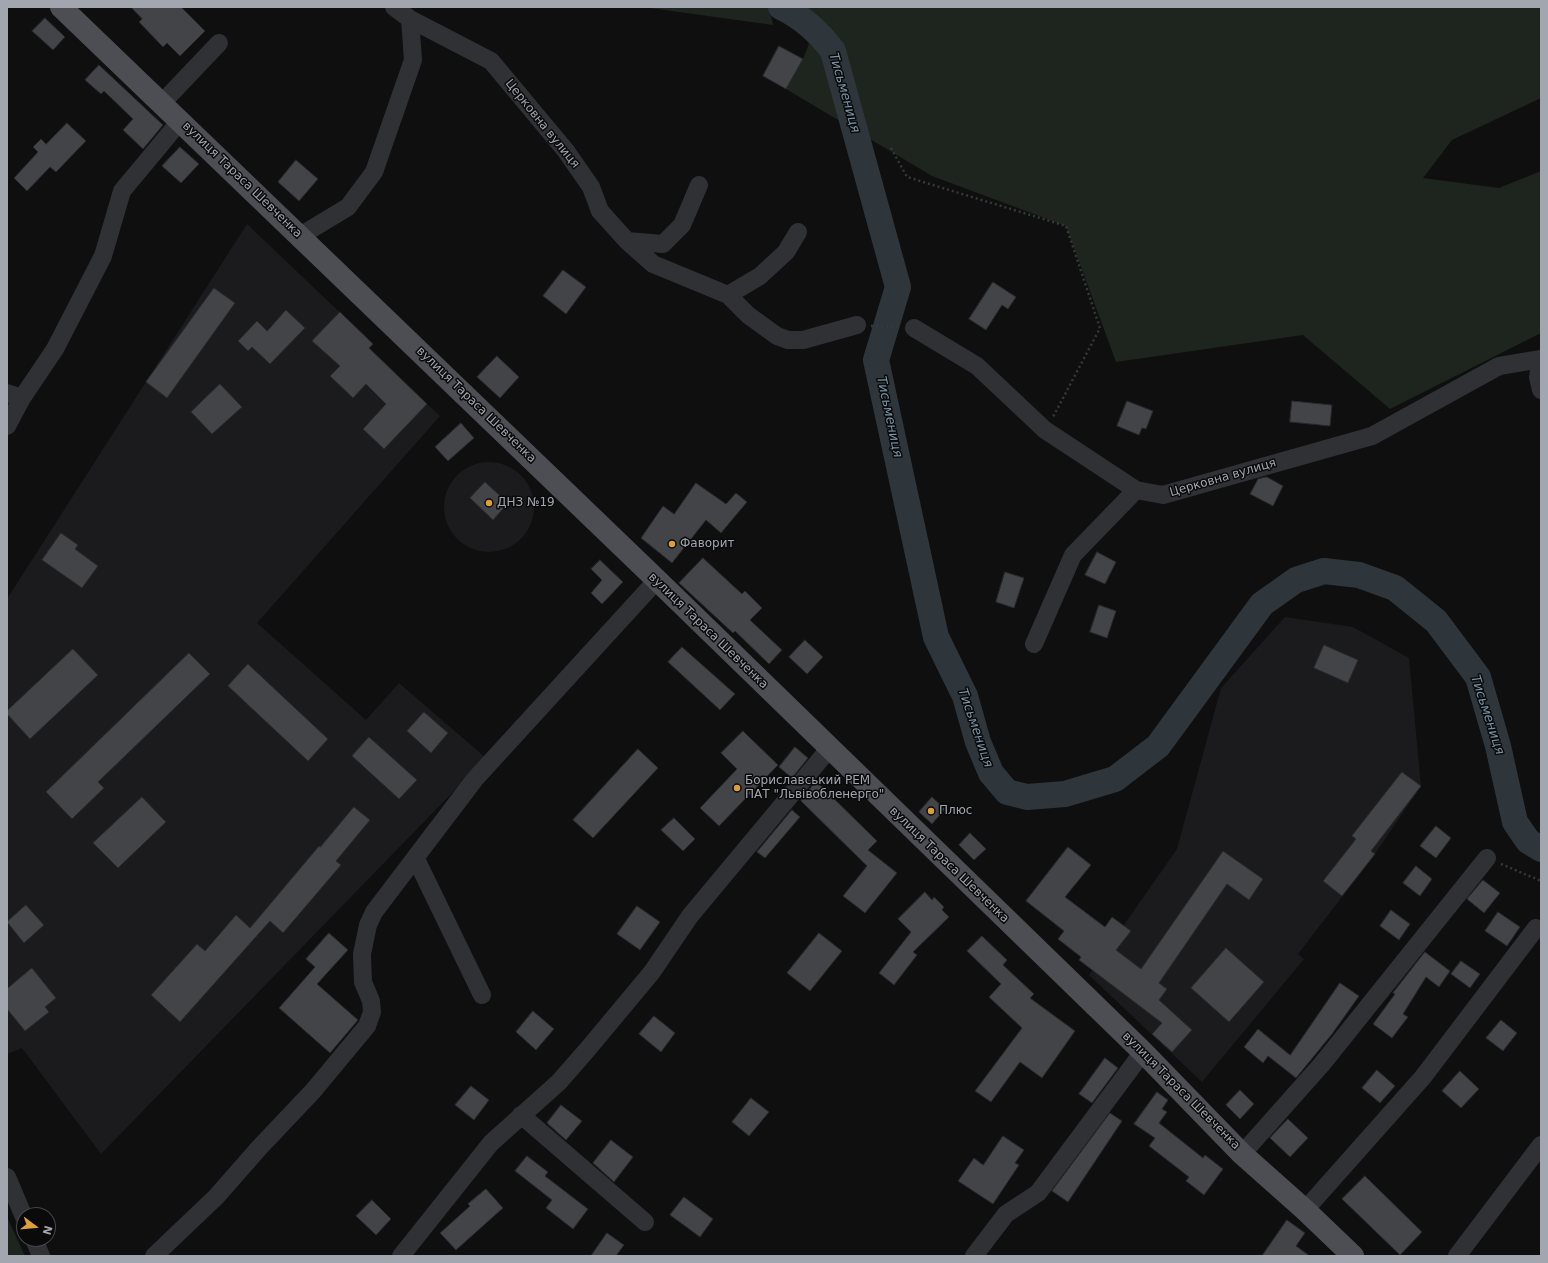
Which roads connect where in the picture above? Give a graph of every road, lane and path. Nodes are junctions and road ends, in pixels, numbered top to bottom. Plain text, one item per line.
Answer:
1 (394, 7) edge
2 (66, 8) edge
3 (410, 19) junction
4 (219, 43) dead end
5 (162, 103) junction
6 (181, 120) junction
7 (891, 148) dead end
8 (699, 185) dead end
9 (798, 232) dead end
10 (300, 236) junction
11 (627, 241) junction
12 (728, 295) junction
13 (857, 325) joint
14 (914, 328) joint
15 (1541, 359) edge
16 (1541, 390) edge
17 (15, 395) edge
18 (7, 426) edge
19 (1045, 430) junction
20 (1136, 490) junction
21 (657, 580) junction
22 (1034, 644) dead end
23 (829, 749) junction
24 (1488, 858) joint
25 (416, 859) junction
26 (1541, 881) edge
27 (1536, 928) dead end
28 (482, 995) dead end
29 (1143, 1052) junction
30 (521, 1115) junction
31 (1541, 1144) edge
32 (1242, 1154) junction
33 (7, 1177) edge
34 (20, 1207) edge
35 (1305, 1210) junction
36 (645, 1222) dead end
37 (154, 1256) edge
38 (401, 1256) edge
39 (974, 1256) edge
40 (1354, 1256) edge
41 (1457, 1256) edge

1 - 3 street, Церковна вулиця
2 - 5 main road, вулиця Тараса Шевченка
3 - 10 street
3 - 11 street, Церковна вулиця
4 - 5 street
5 - 6 main road, вулиця Тараса Шевченка
6 - 10 main road, вулиця Тараса Шевченка
6 - 17 street
7 - 19 path
8 - 11 street
9 - 12 street
10 - 21 main road, вулиця Тараса Шевченка
11 - 12 street, Церковна вулиця
12 - 13 street, Церковна вулиця
13 - 14 path
14 - 19 street, Церковна вулиця
15 - 16 street, Церковна вулиця
15 - 20 street, Церковна вулиця
17 - 18 street
19 - 20 street, Церковна вулиця
20 - 22 street
21 - 23 main road, вулиця Тараса Шевченка
21 - 25 street
23 - 29 main road, вулиця Тараса Шевченка
23 - 30 street
24 - 26 path
24 - 32 street
25 - 28 street
25 - 37 street
27 - 35 street
29 - 32 main road, вулиця Тараса Шевченка
29 - 39 street
30 - 36 street
30 - 38 street
31 - 41 street
32 - 35 main road, вулиця Тараса Шевченка
33 - 34 street
35 - 40 main road, вулиця Тараса Шевченка

